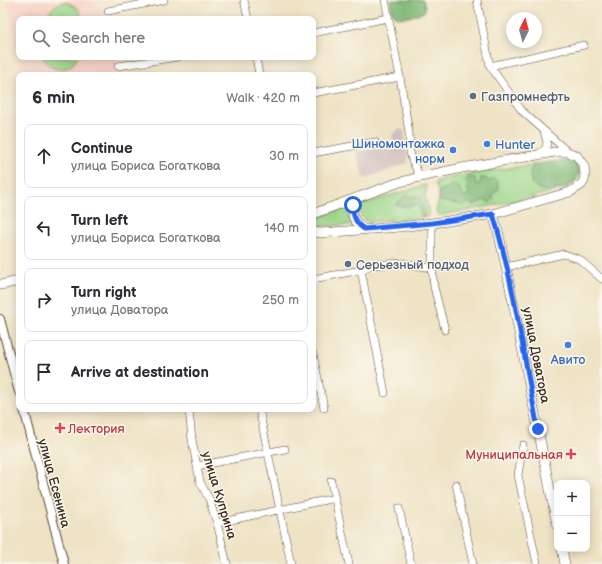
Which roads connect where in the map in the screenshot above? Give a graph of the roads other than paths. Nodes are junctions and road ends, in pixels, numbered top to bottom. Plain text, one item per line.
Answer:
1 (164, 0) edge
2 (244, 0) edge
3 (385, 0) edge
4 (477, 0) edge
5 (108, 11) dead end
6 (247, 16) edge
7 (388, 18) junction
8 (316, 32) edge
9 (584, 45) dead end
10 (158, 60) edge
11 (257, 60) edge
12 (118, 66) dead end
13 (490, 66) junction
14 (259, 72) edge
15 (400, 77) junction
16 (316, 92) edge
17 (544, 131) junction
18 (375, 142) dead end
19 (316, 152) edge
20 (568, 152) junction
21 (538, 155) junction
22 (420, 177) junction
23 (358, 197) junction
24 (316, 213) edge
25 (493, 214) junction
26 (432, 223) junction
27 (364, 229) junction
28 (316, 232) edge
29 (506, 267) junction
30 (432, 268) junction
31 (361, 270) junction
32 (316, 278) edge
33 (602, 278) edge
34 (16, 282) edge
35 (0, 285) edge
36 (0, 319) edge
37 (444, 330) dead end
38 (316, 369) edge
39 (16, 380) edge
40 (385, 393) dead end
41 (324, 408) dead end
42 (25, 412) edge
43 (189, 412) edge
44 (260, 412) edge
45 (523, 445) dead end
46 (285, 448) dead end
47 (268, 452) junction
48 (197, 466) junction
49 (331, 480) dead end
50 (456, 484) dead end
51 (335, 498) junction
52 (400, 508) dead end
53 (280, 510) junction
54 (555, 516) edge
55 (217, 523) junction
56 (563, 552) edge
57 (64, 564) edge
58 (227, 564) edge
59 (291, 564) edge
60 (349, 564) edge
61 (411, 564) edge
62 (473, 564) edge
63 (537, 564) edge
64 (565, 564) edge

1 - 5 street
2 - 6 street
3 - 7 street
4 - 13 street
7 - 8 street
7 - 15 street
9 - 13 street
10 - 12 street
11 - 14 street
13 - 17 street
15 - 16 street
15 - 22 street
17 - 20 street
17 - 21 street
18 - 19 street
20 - 21 main road
20 - 25 main road
21 - 22 main road
22 - 23 main road
23 - 24 main road
23 - 27 main road
25 - 26 main road
25 - 29 main road, улица Доватора
26 - 27 main road
26 - 30 street
27 - 28 main road
29 - 33 street
29 - 54 main road, улица Доватора
30 - 31 street
30 - 37 street
31 - 32 street
31 - 40 street
34 - 35 main road
36 - 39 street
38 - 41 street
42 - 57 street, улица Есенина
43 - 48 street, улица Куприна
44 - 47 street
45 - 63 street
46 - 47 street
47 - 48 street
47 - 53 street
48 - 55 street, улица Куприна
49 - 51 street
50 - 62 street
51 - 53 street
51 - 60 street
52 - 61 street
53 - 55 street
53 - 59 street
55 - 58 street, улица Куприна
56 - 64 main road

